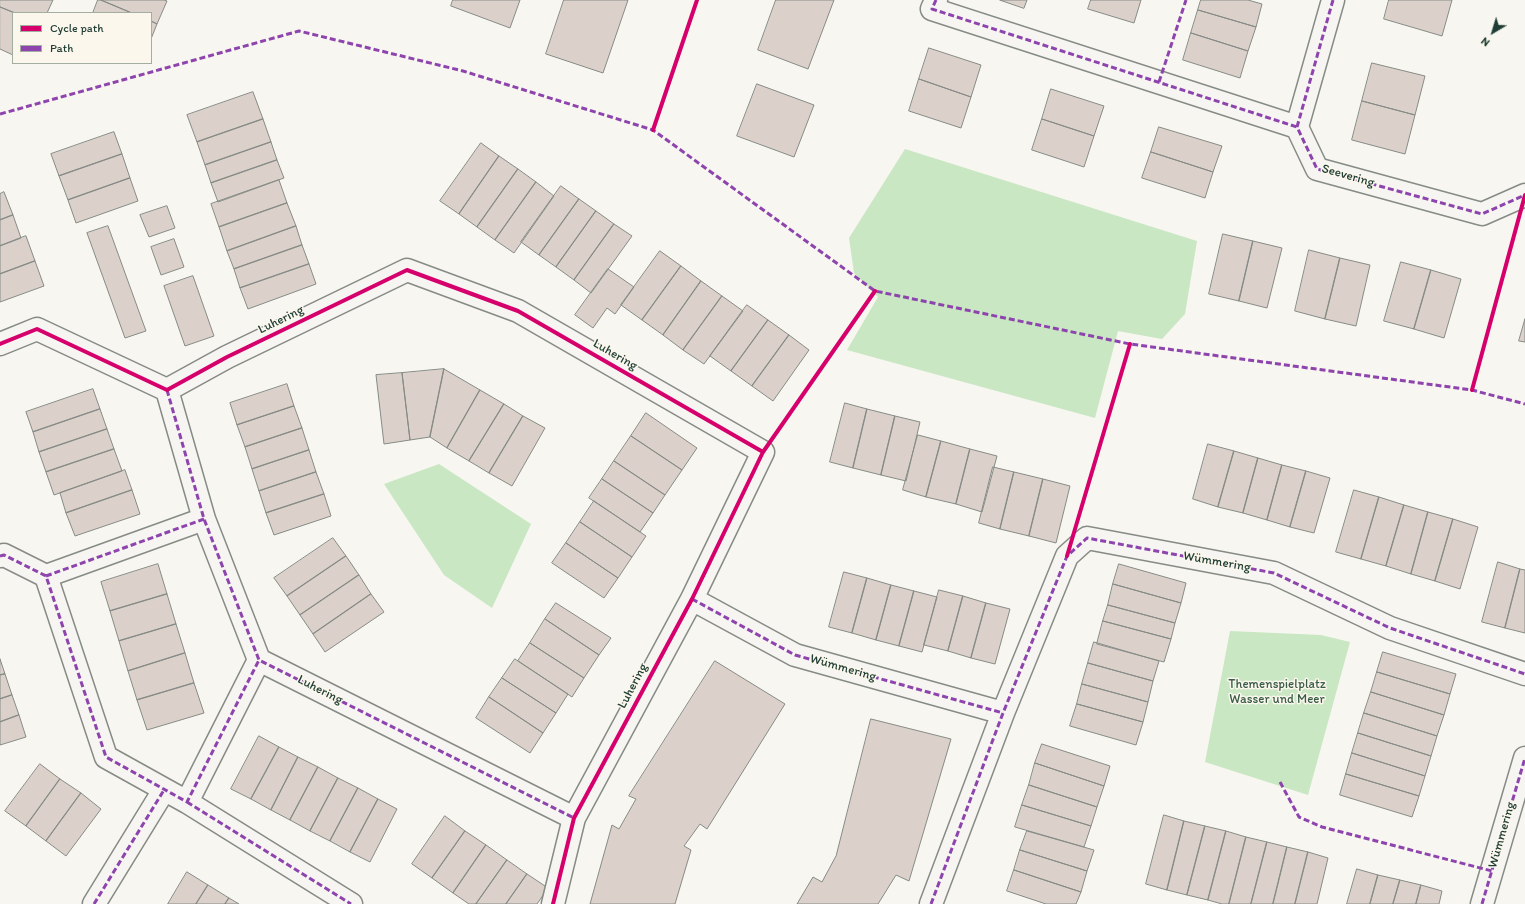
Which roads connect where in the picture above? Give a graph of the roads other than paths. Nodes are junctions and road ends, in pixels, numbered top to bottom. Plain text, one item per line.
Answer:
1 (936, 0) edge
2 (1333, 0) edge
3 (1297, 127) junction
4 (1525, 195) edge
5 (0, 344) edge
6 (167, 390) junction
7 (204, 519) junction
8 (0, 556) edge
9 (46, 576) junction
10 (692, 599) junction
11 (259, 660) junction
12 (1525, 674) edge
13 (1003, 713) junction
14 (1524, 763) edge
15 (164, 790) junction
16 (187, 802) junction
17 (574, 818) junction
18 (94, 904) edge
19 (352, 904) edge
20 (553, 904) edge
21 (931, 904) edge
22 (1482, 904) edge

1 - 3 street
2 - 3 street
3 - 4 street, Seevering
5 - 6 street
6 - 7 street
6 - 10 street, Luhering
7 - 9 street
7 - 11 street
8 - 9 street
9 - 15 street
10 - 13 street, Wümmering
10 - 17 street, Luhering
11 - 16 street
11 - 17 street, Luhering
12 - 13 street, Wümmering
13 - 21 street, Wümmering
14 - 22 street, Wümmering
15 - 16 street
15 - 18 street
16 - 19 street
17 - 20 street, Luhering

